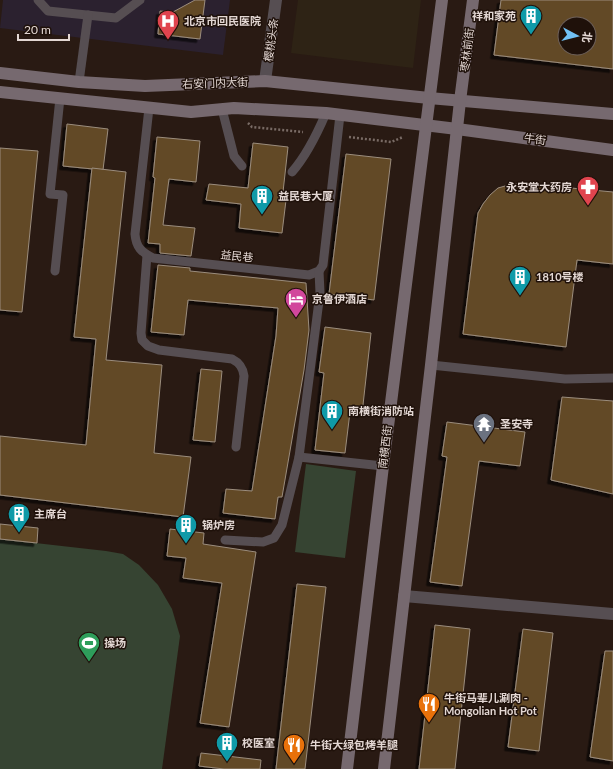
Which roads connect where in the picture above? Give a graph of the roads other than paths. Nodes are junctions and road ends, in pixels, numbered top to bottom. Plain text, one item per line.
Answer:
1 (38, 0) edge
2 (140, 0) edge
3 (276, 0) edge
4 (442, 0) edge
5 (473, 0) edge
6 (88, 15) junction
7 (0, 73) edge
8 (265, 81) junction
9 (79, 82) junction
10 (0, 92) edge
11 (60, 98) junction
12 (429, 98) junction
13 (460, 101) junction
14 (149, 108) junction
15 (222, 109) junction
16 (326, 113) junction
17 (613, 114) edge
18 (340, 115) junction
19 (426, 126) junction
20 (458, 129) junction
21 (613, 150) edge
22 (242, 166) dead end
23 (292, 172) dead end
24 (147, 256) junction
25 (54, 270) dead end
26 (319, 271) junction
27 (431, 365) junction
28 (613, 378) edge
29 (236, 447) dead end
30 (300, 457) junction
31 (383, 466) junction
32 (225, 540) dead end
33 (404, 596) junction
34 (613, 614) edge
35 (347, 769) edge
36 (384, 769) edge

1 - 6 lane
2 - 6 lane
3 - 8 street, 樱桃头条
4 - 12 main road
5 - 13 main road, 枣林前街
6 - 9 lane
7 - 9 main road, 右安门内大街
8 - 9 main road, 右安门内大街
8 - 12 main road, 右安门内大街
10 - 11 main road
11 - 14 main road
11 - 25 lane
12 - 13 main road, 右安门内大街
12 - 19 main road, 南横西街
13 - 17 main road
13 - 20 main road, 枣林前街
14 - 15 main road
14 - 24 lane
15 - 16 main road
15 - 22 lane
16 - 18 main road
16 - 23 lane
18 - 19 main road
18 - 26 lane
19 - 20 main road, 牛街
19 - 31 main road, 南横西街
20 - 21 main road, 牛街
20 - 27 main road
24 - 26 lane, 益民巷
24 - 29 lane
26 - 30 lane
27 - 28 lane
27 - 33 main road
30 - 31 lane
30 - 32 lane
31 - 35 main road, 南横西街
33 - 34 street
33 - 36 main road

